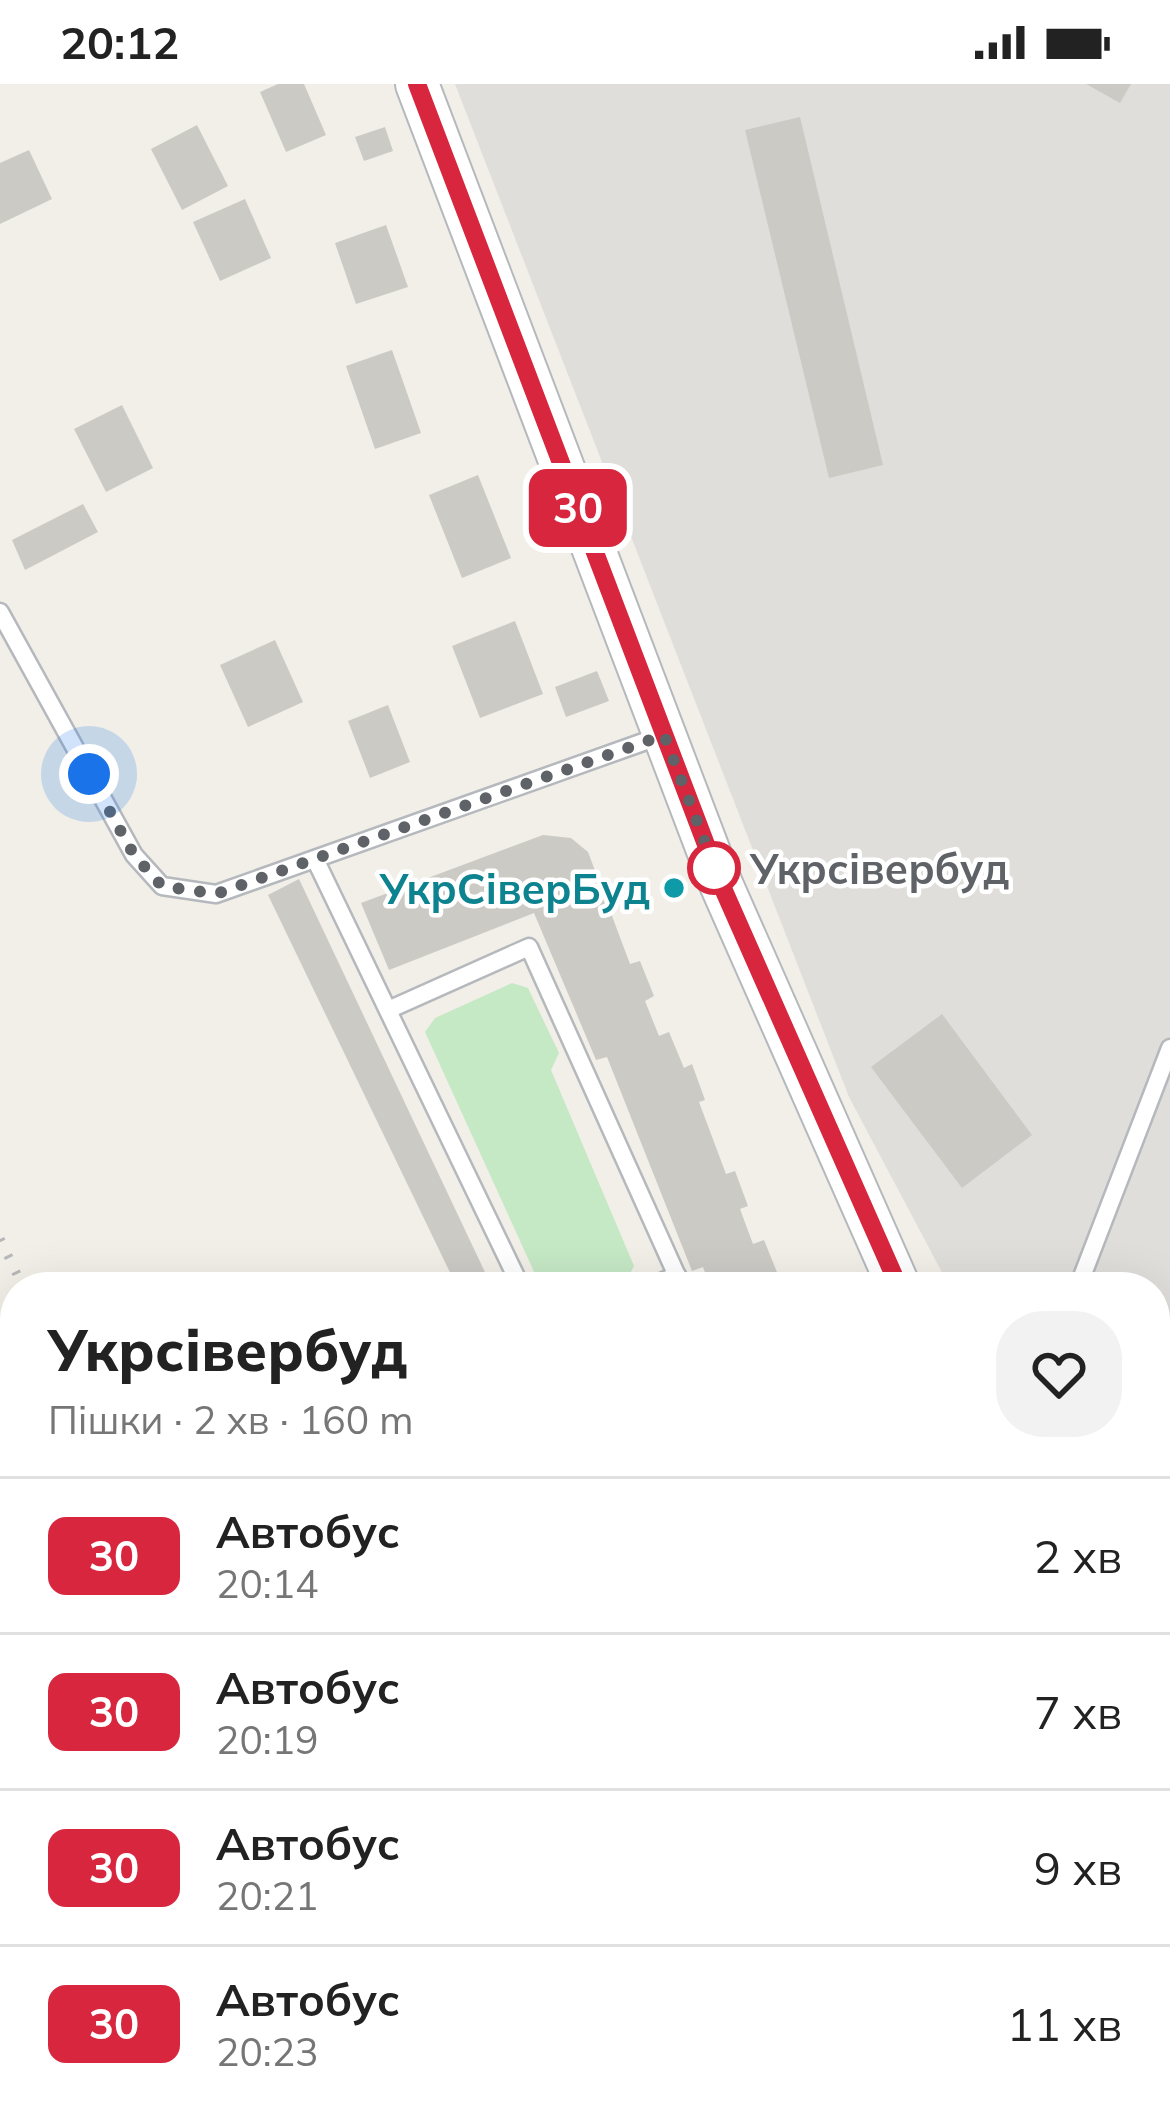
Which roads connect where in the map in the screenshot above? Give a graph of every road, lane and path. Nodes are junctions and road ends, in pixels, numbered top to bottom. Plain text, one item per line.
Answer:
1 (417, 84) edge
2 (0, 612) edge
3 (664, 735) junction
4 (315, 859) junction
5 (388, 1010) junction
6 (1170, 1048) edge
7 (514, 1272) edge
8 (676, 1272) edge
9 (892, 1272) edge
10 (1084, 1272) edge

1 - 3 street
2 - 4 lane
3 - 4 lane
3 - 9 street
4 - 5 lane
5 - 7 lane
5 - 8 lane
6 - 10 lane

